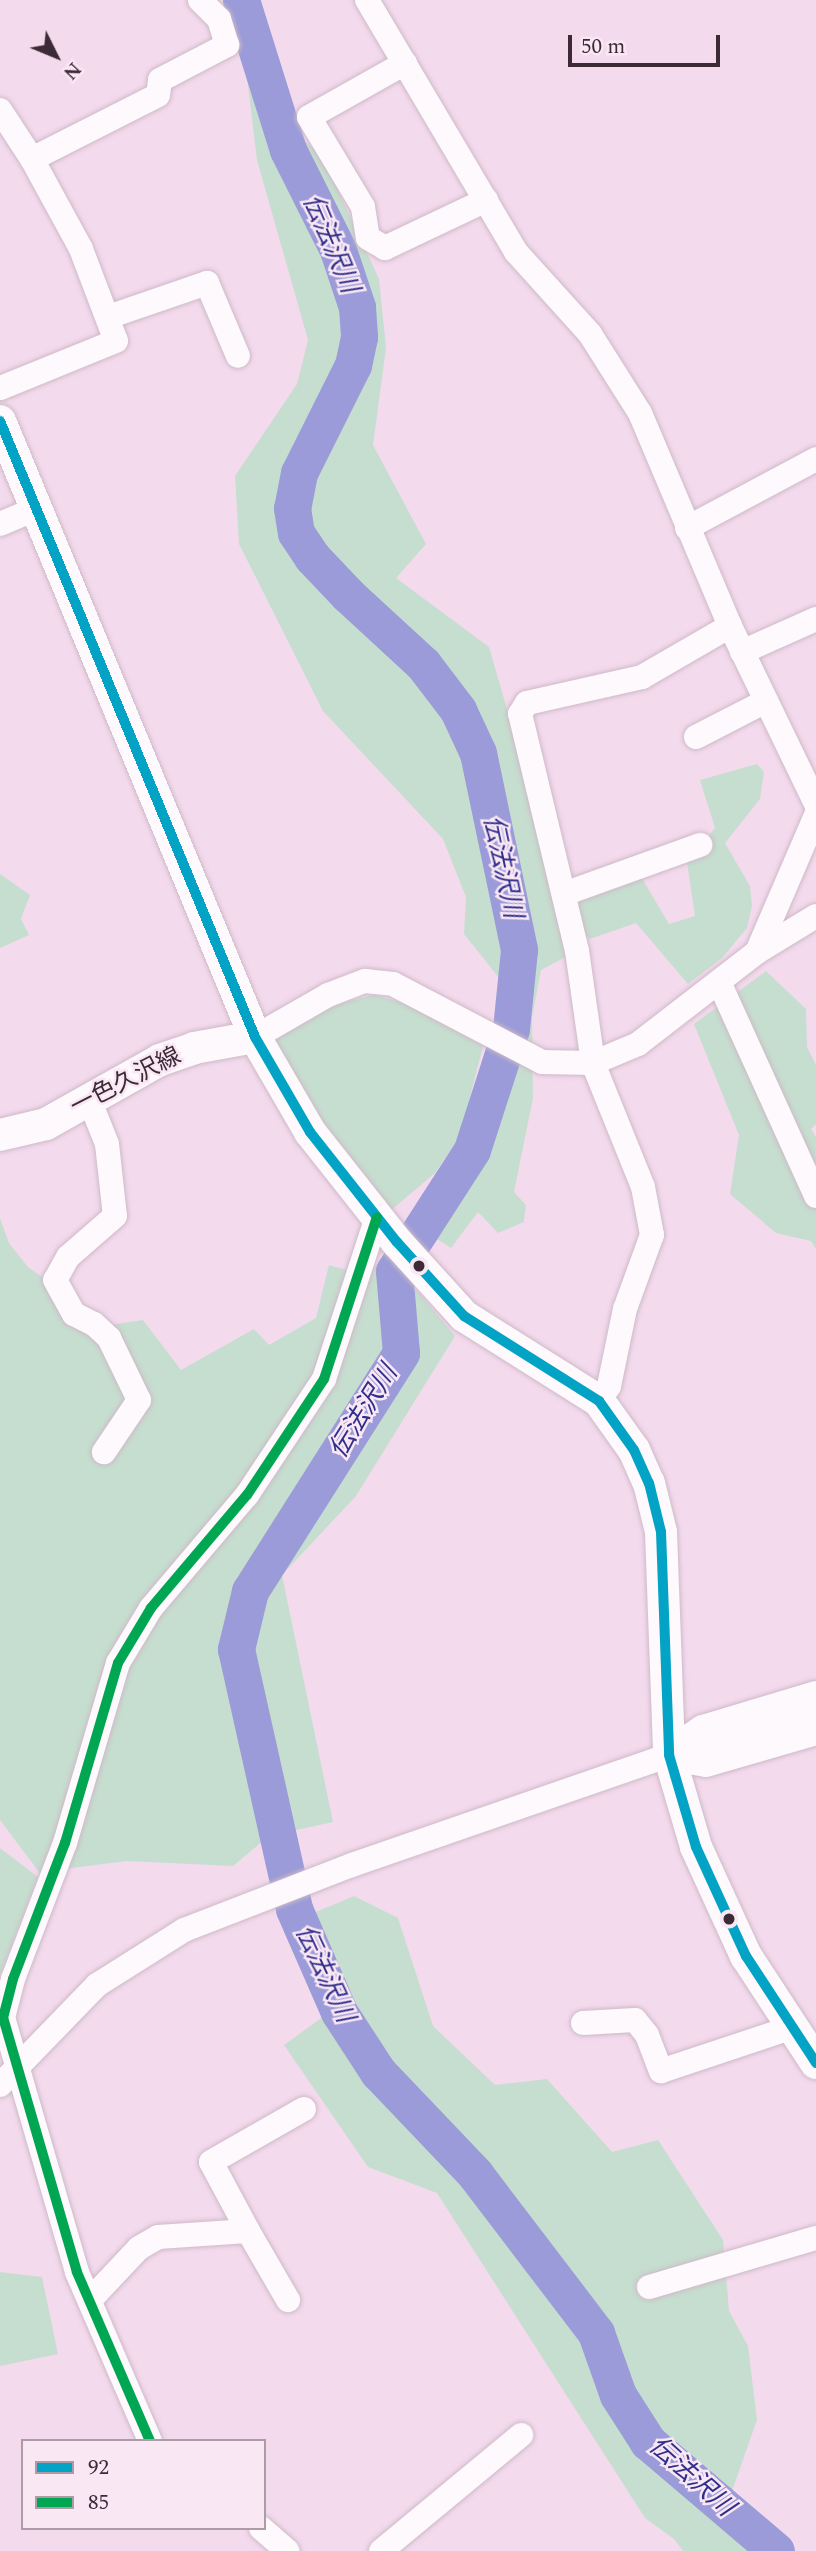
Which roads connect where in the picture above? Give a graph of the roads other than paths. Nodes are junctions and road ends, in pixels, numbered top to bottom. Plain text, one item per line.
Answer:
1 (200, 0) edge
2 (368, 0) edge
3 (405, 63) junction
4 (0, 110) edge
5 (32, 159) junction
6 (486, 200) junction
7 (108, 317) junction
8 (238, 356) dead end
9 (0, 388) edge
10 (0, 421) edge
11 (816, 459) edge
12 (34, 509) junction
13 (0, 524) edge
14 (687, 528) junction
15 (816, 619) edge
16 (730, 626) junction
17 (742, 652) junction
18 (766, 701) junction
19 (696, 737) dead end
20 (816, 804) edge
21 (816, 815) edge
22 (699, 845) dead end
23 (564, 894) junction
24 (816, 916) edge
25 (757, 952) junction
26 (719, 982) junction
27 (255, 1037) junction
28 (593, 1063) junction
29 (89, 1100) junction
30 (0, 1135) edge
31 (816, 1196) edge
32 (377, 1217) junction
33 (599, 1401) junction
34 (104, 1452) dead end
35 (816, 1697) edge
36 (816, 1729) edge
37 (669, 1755) junction
38 (583, 2023) dead end
39 (793, 2026) junction
40 (816, 2063) edge
41 (8, 2076) edge
42 (304, 2109) dead end
43 (248, 2231) junction
44 (816, 2238) edge
45 (649, 2287) dead end
46 (90, 2300) junction
47 (288, 2300) dead end
48 (521, 2435) dead end
49 (149, 2439) edge
50 (263, 2530) edge
51 (287, 2551) edge
52 (381, 2551) edge

1 - 5 street
2 - 3 street
3 - 6 street
3 - 6 street
4 - 5 street
5 - 7 street
6 - 14 street
7 - 8 street
7 - 9 street
10 - 12 main road
11 - 14 street
12 - 13 street
12 - 27 main road
14 - 16 street
15 - 17 street
16 - 17 street
16 - 23 street
17 - 18 street
18 - 19 street
18 - 20 street
21 - 25 street
22 - 23 street
23 - 28 street
24 - 25 street
25 - 26 street
26 - 28 street
26 - 31 street
27 - 28 street
27 - 29 main road, 一色久沢線
27 - 32 main road
28 - 33 street
29 - 30 main road, 一色久沢線
29 - 34 street
32 - 33 main road
32 - 41 street
33 - 37 main road
35 - 37 main road
36 - 37 main road
37 - 39 main road
37 - 41 street
38 - 39 street
39 - 40 main road
41 - 46 street
42 - 43 street
43 - 46 street
43 - 47 street
44 - 45 street
46 - 49 street
48 - 52 street
50 - 51 street

